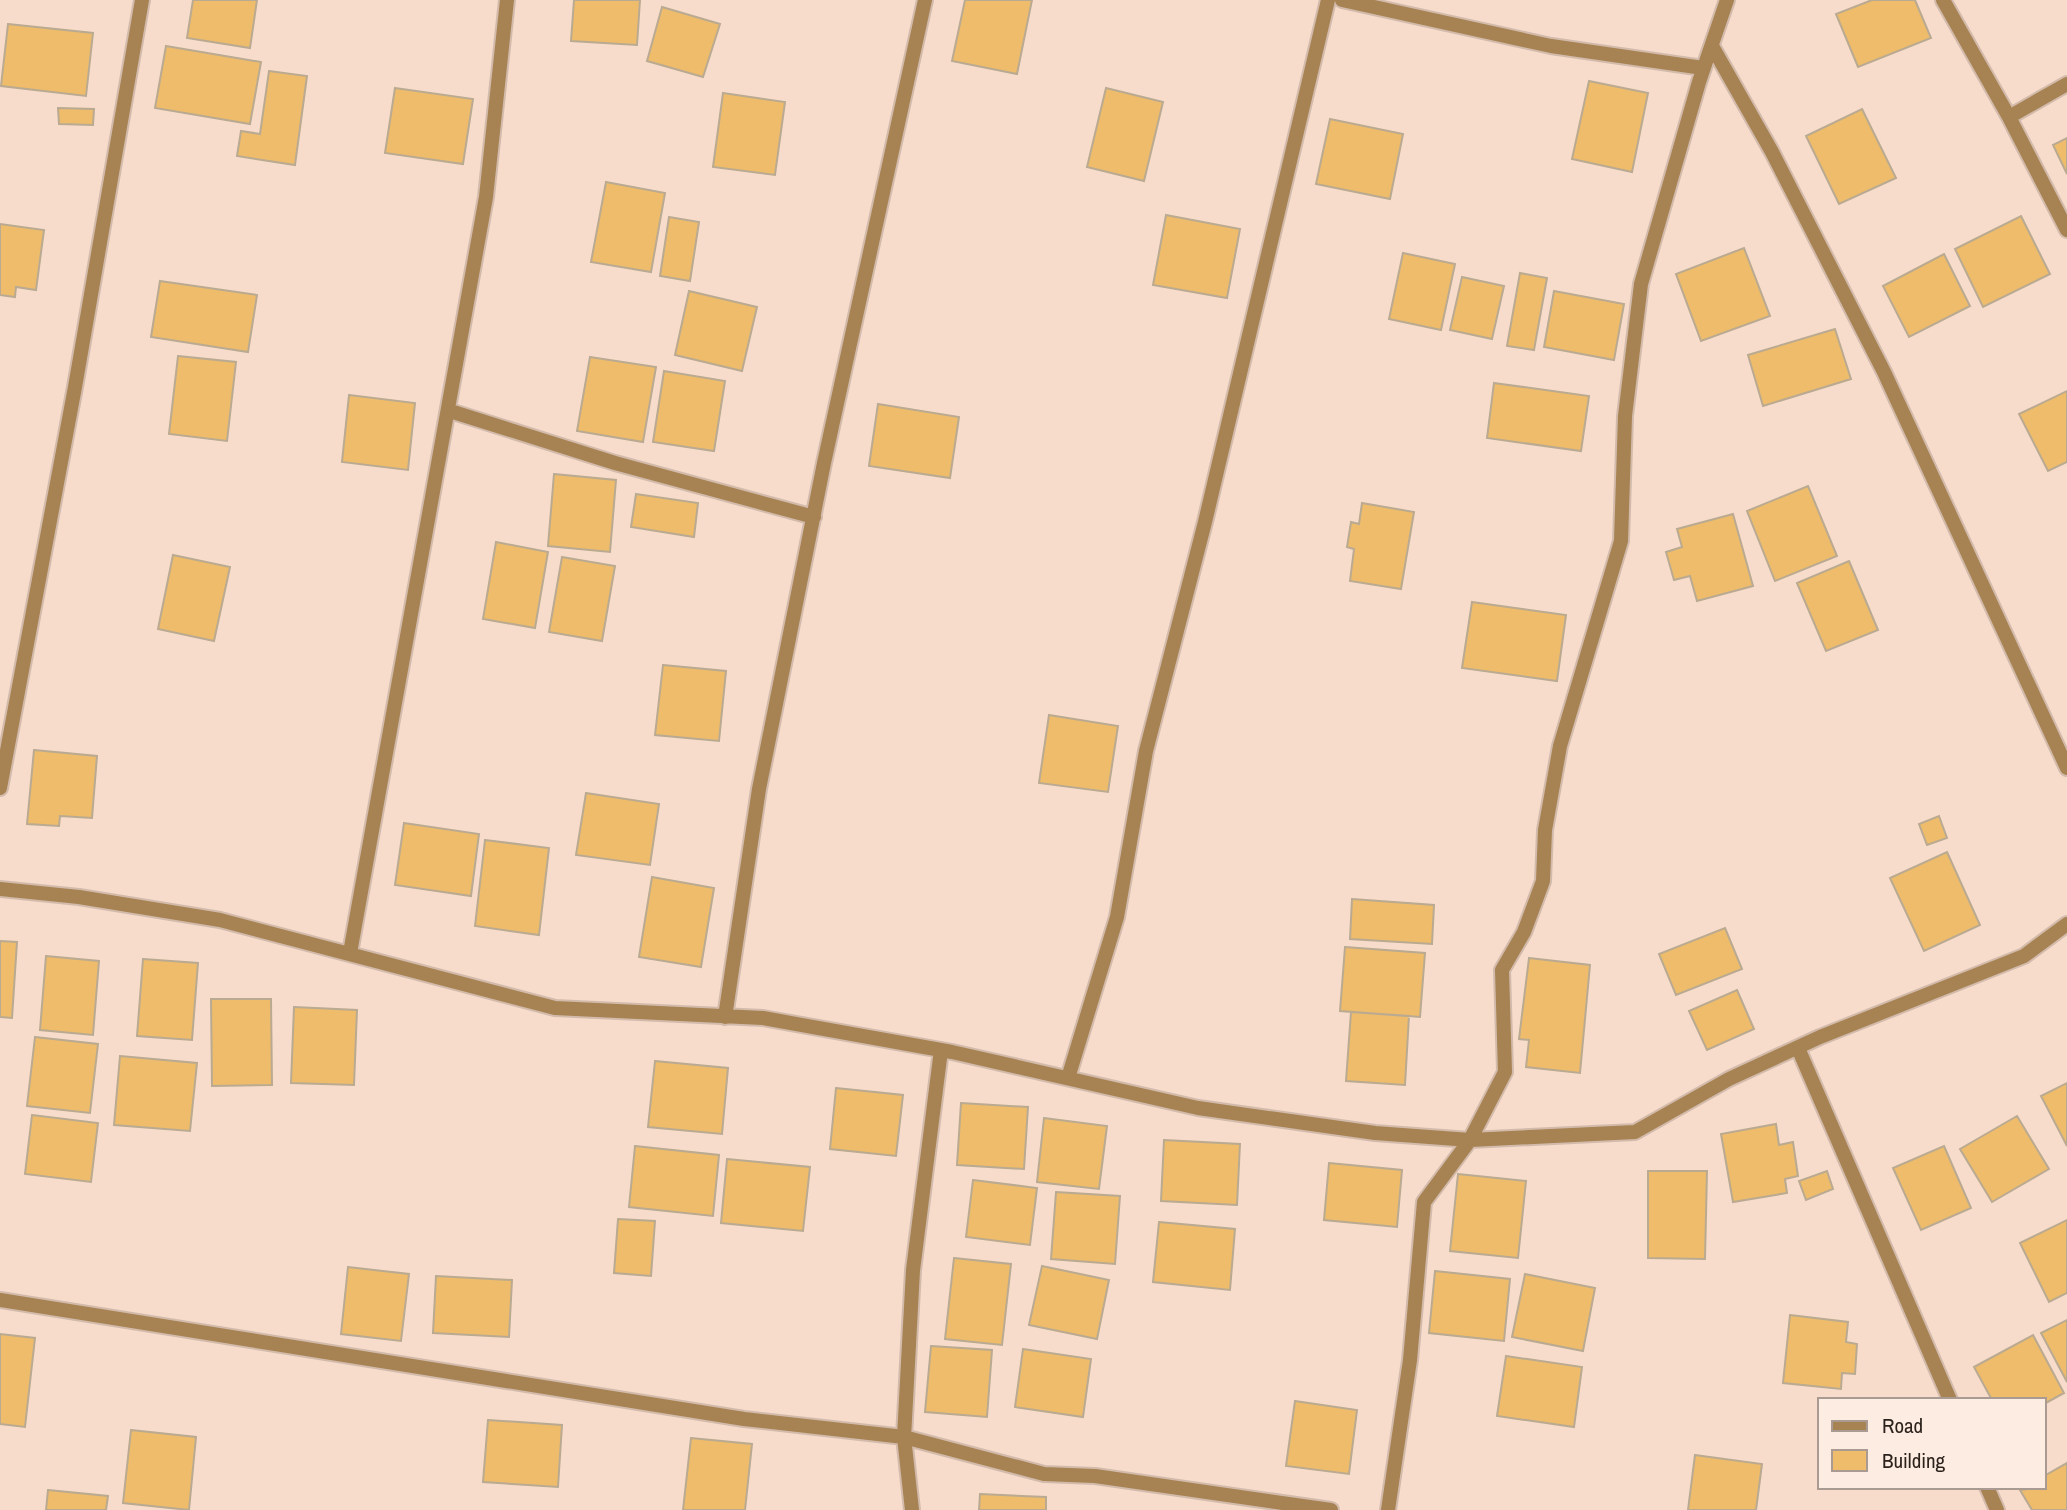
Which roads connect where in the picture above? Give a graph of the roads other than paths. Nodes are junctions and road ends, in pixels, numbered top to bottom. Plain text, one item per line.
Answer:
1 (142, 0) edge
2 (507, 0) edge
3 (925, 0) edge
4 (1328, 0) edge
5 (1342, 0) edge
6 (1727, 0) edge
7 (1943, 0) edge
8 (1712, 46) junction
9 (1703, 68) junction
10 (2067, 84) edge
11 (2009, 117) junction
12 (2067, 230) edge
13 (450, 411) junction
14 (814, 517) junction
15 (2067, 768) edge
16 (0, 788) edge
17 (0, 890) edge
18 (2067, 924) edge
19 (350, 953) junction
20 (725, 1017) junction
21 (1798, 1048) junction
22 (941, 1050) junction
23 (1068, 1079) junction
24 (1470, 1140) junction
25 (0, 1300) edge
26 (1949, 1398) edge
27 (904, 1437) junction
28 (1988, 1489) edge
29 (912, 1510) edge
30 (1331, 1510) edge
31 (1388, 1510) edge
32 (1997, 1510) edge

1 - 16 street
2 - 13 street
3 - 14 street
4 - 23 street
5 - 9 street
6 - 8 street
7 - 11 street
8 - 9 street
8 - 15 street
9 - 24 street
10 - 11 street
11 - 12 street
13 - 14 street
13 - 19 street
14 - 20 street
17 - 19 street
18 - 21 street
19 - 20 street
20 - 22 street
21 - 24 street
21 - 26 street
22 - 23 street
22 - 27 street
23 - 24 street
24 - 31 street
25 - 27 street
27 - 29 street
27 - 30 street
28 - 32 street

